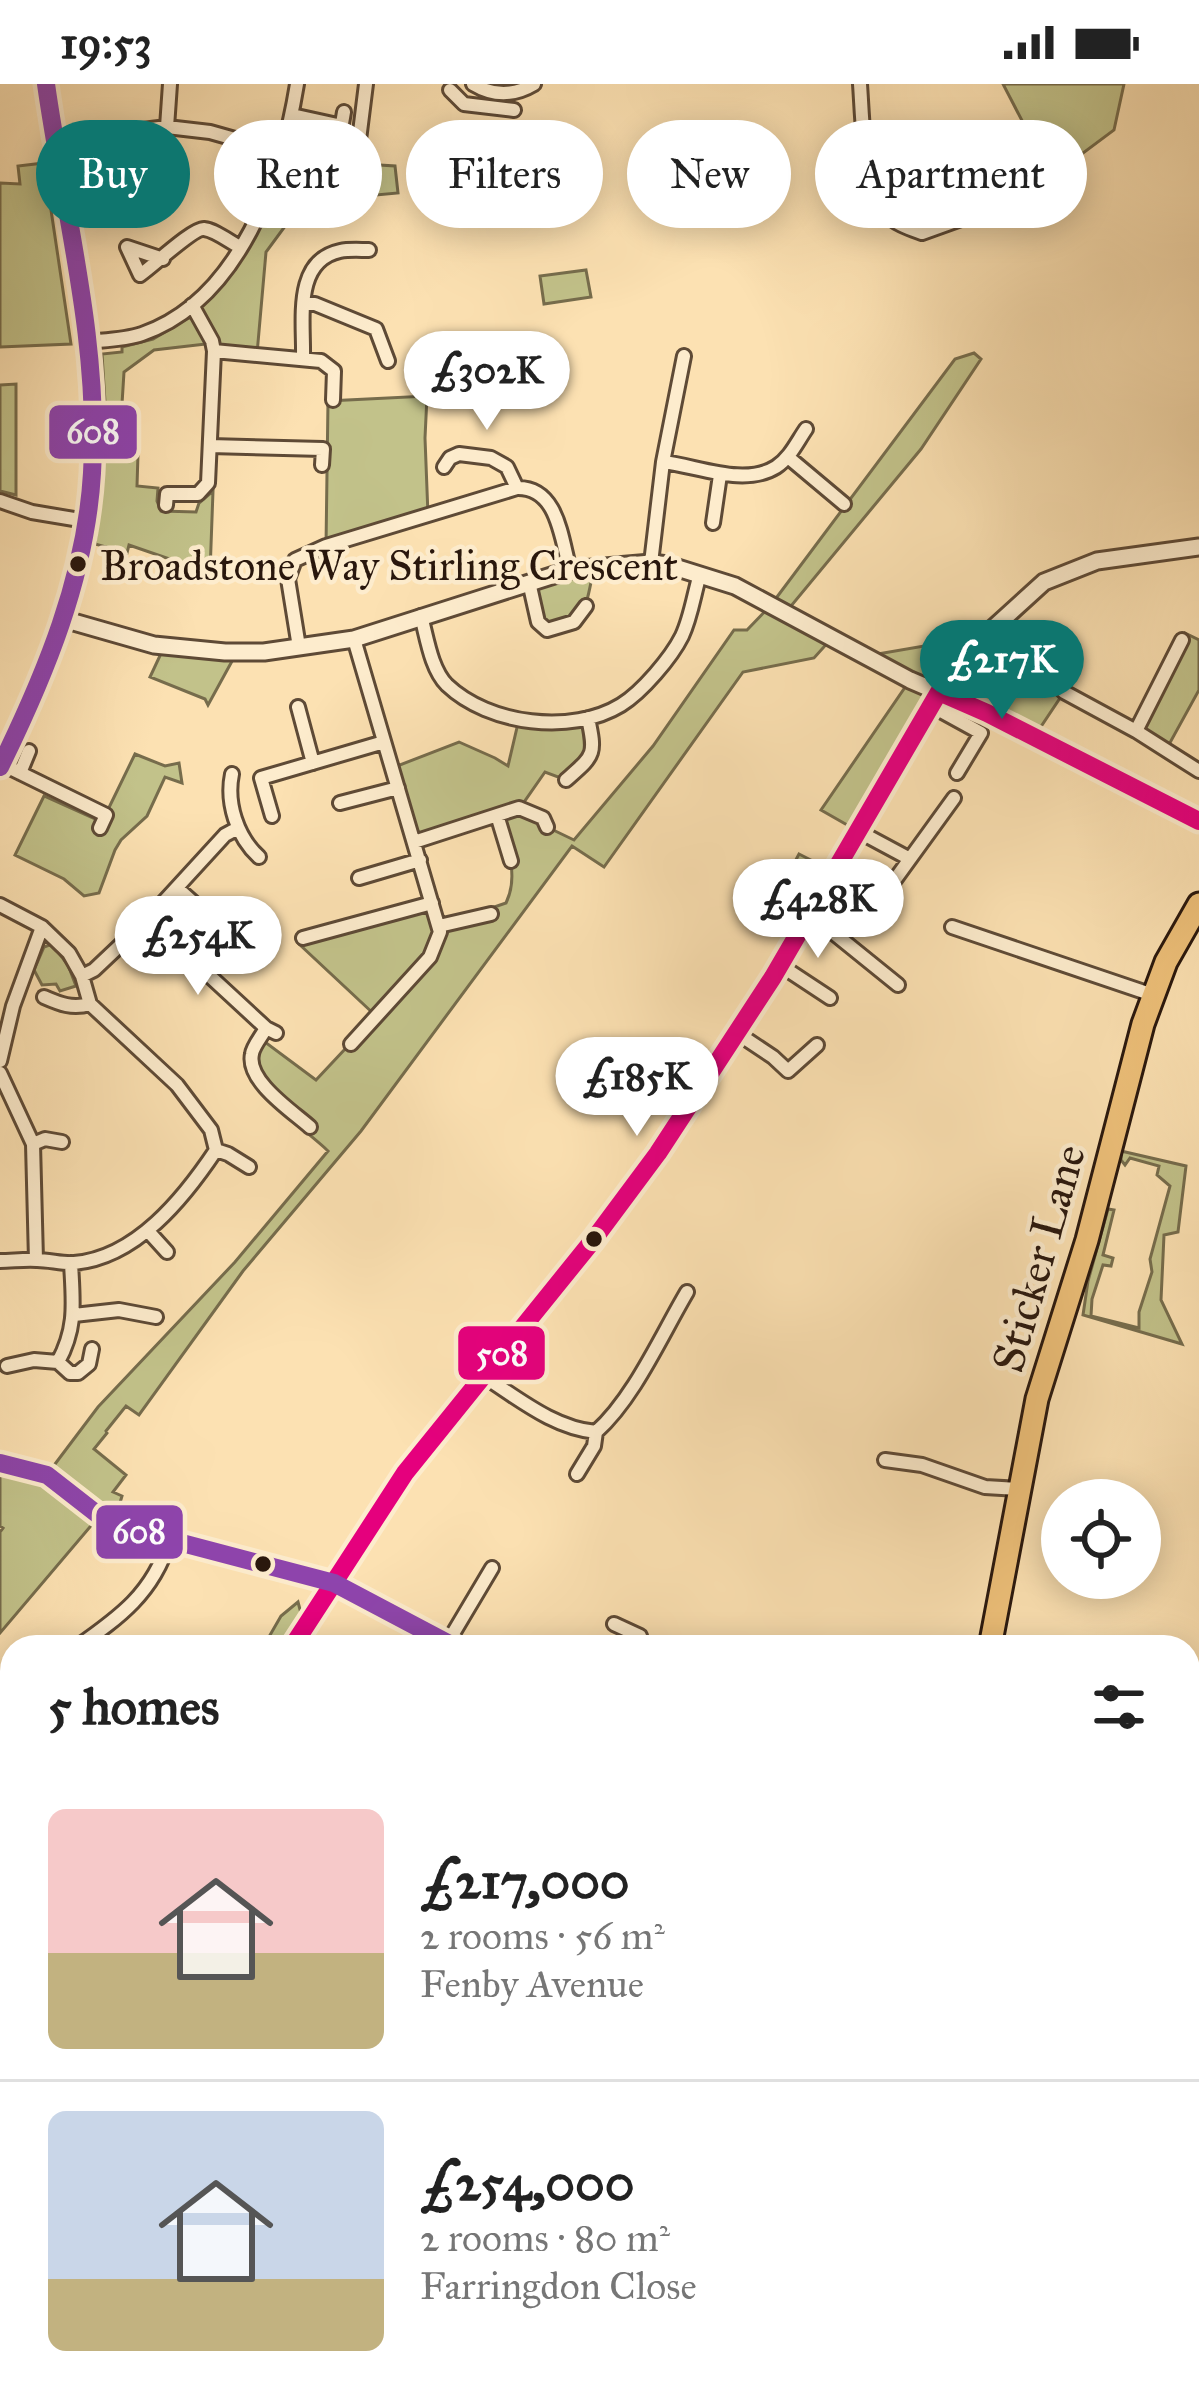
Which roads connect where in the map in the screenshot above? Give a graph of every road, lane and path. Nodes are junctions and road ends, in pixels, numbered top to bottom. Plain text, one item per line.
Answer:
1 (46, 84) edge
2 (170, 84) edge
3 (297, 84) edge
4 (366, 84) edge
5 (534, 84) edge
6 (860, 84) edge
7 (478, 87) edge
8 (450, 90) dead end
9 (480, 106) junction
10 (514, 110) dead end
11 (292, 115) junction
12 (50, 120) edge
13 (168, 120) edge
14 (291, 120) edge
15 (343, 120) edge
16 (362, 120) edge
17 (863, 120) edge
18 (67, 228) edge
19 (250, 228) edge
20 (240, 247) junction
21 (369, 250) dead end
22 (163, 259) dead end
23 (304, 304) junction
24 (192, 305) junction
25 (86, 342) junction
26 (214, 351) junction
27 (684, 356) dead end
28 (303, 358) junction
29 (388, 361) dead end
30 (329, 393) dead end
31 (806, 429) dead end
32 (210, 446) junction
33 (788, 457) junction
34 (663, 462) junction
35 (322, 465) dead end
36 (444, 467) dead end
37 (720, 475) junction
38 (517, 488) junction
39 (0, 501) edge
40 (844, 504) dead end
41 (166, 505) dead end
42 (86, 521) junction
43 (713, 524) dead end
44 (1199, 547) edge
45 (651, 563) junction
46 (570, 570) junction
47 (700, 574) junction
48 (529, 582) junction
49 (586, 607) dead end
50 (422, 616) junction
51 (63, 619) junction
52 (354, 639) junction
53 (1182, 640) dead end
54 (298, 647) junction
55 (1051, 679) dead end
56 (934, 698) junction
57 (298, 707) dead end
58 (588, 718) junction
59 (1136, 731) junction
60 (384, 742) junction
61 (29, 752) dead end
62 (313, 763) junction
63 (1, 765) edge
64 (1199, 771) edge
65 (20, 772) junction
66 (957, 773) dead end
67 (232, 774) dead end
68 (566, 780) dead end
69 (398, 788) junction
70 (954, 798) dead end
71 (340, 803) dead end
72 (497, 815) junction
73 (272, 816) dead end
74 (1199, 821) edge
75 (547, 826) dead end
76 (100, 828) dead end
77 (238, 828) junction
78 (856, 830) junction
79 (414, 842) junction
80 (260, 857) dead end
81 (420, 860) junction
82 (910, 860) junction
83 (511, 861) dead end
84 (359, 878) dead end
85 (824, 885) junction
86 (177, 888) junction
87 (432, 903) junction
88 (878, 904) dead end
89 (1199, 904) edge
90 (0, 905) edge
91 (241, 909) dead end
92 (863, 911) dead end
93 (809, 913) junction
94 (491, 914) dead end
95 (148, 919) junction
96 (439, 926) junction
97 (42, 927) junction
98 (952, 927) dead end
99 (303, 938) dead end
100 (780, 965) junction
101 (82, 976) junction
102 (898, 985) dead end
103 (1153, 994) junction
104 (44, 997) dead end
105 (830, 998) dead end
106 (90, 1004) junction
107 (737, 1033) junction
108 (351, 1044) dead end
109 (817, 1045) dead end
110 (0, 1061) edge
111 (0, 1073) edge
112 (310, 1127) dead end
113 (62, 1142) dead end
114 (33, 1144) junction
115 (216, 1150) junction
116 (249, 1167) dead end
117 (148, 1231) junction
118 (167, 1252) dead end
119 (36, 1260) junction
120 (0, 1261) edge
121 (71, 1263) junction
122 (687, 1292) dead end
123 (74, 1315) junction
124 (156, 1317) dead end
125 (92, 1349) dead end
126 (58, 1362) junction
127 (7, 1366) dead end
128 (483, 1376) junction
129 (596, 1432) junction
130 (885, 1460) dead end
131 (0, 1463) edge
132 (577, 1474) dead end
133 (1020, 1489) junction
134 (169, 1541) junction
135 (493, 1568) dead end
136 (334, 1583) junction
137 (614, 1624) dead end
138 (95, 1635) edge
139 (300, 1635) edge
140 (432, 1635) edge
141 (456, 1635) edge
142 (638, 1635) edge
143 (992, 1635) edge

1 - 12 street
2 - 13 street
3 - 11 street
4 - 16 street
5 - 7 street
6 - 17 street
7 - 9 street
8 - 9 street
9 - 10 street
11 - 14 street
11 - 15 street
18 - 25 street
19 - 20 street
20 - 22 street
20 - 24 street
21 - 23 street
23 - 28 street
23 - 29 street
24 - 25 street
24 - 26 street
25 - 42 street
26 - 28 street
26 - 32 street
27 - 34 street
28 - 30 street
31 - 33 street
32 - 35 street
32 - 41 street
33 - 37 street
33 - 40 street
34 - 37 street
34 - 45 street
36 - 38 street
37 - 43 street
38 - 46 street
38 - 54 street
39 - 42 street
42 - 51 street
44 - 56 street
45 - 46 street
45 - 47 street
46 - 48 street
47 - 56 street
47 - 58 street
48 - 49 street
48 - 50 street
50 - 52 street
50 - 58 street
51 - 54 street
51 - 63 street
52 - 54 street
52 - 60 street
53 - 59 street
55 - 59 street
56 - 66 street
56 - 74 street
56 - 78 street
57 - 62 street
58 - 68 street
59 - 64 street
60 - 62 street
60 - 69 street
61 - 65 street
62 - 73 street
63 - 65 street
65 - 76 street
67 - 77 street
69 - 71 street
69 - 79 street
70 - 82 street
72 - 75 street
72 - 79 street
72 - 83 street
77 - 80 street
77 - 86 street
78 - 82 street
78 - 85 street
79 - 81 street
81 - 84 street
81 - 87 street
82 - 88 street
85 - 92 street
85 - 93 street
86 - 91 street
86 - 95 street
87 - 96 street
87 - 99 street
89 - 103 highway, Sticker Lane
90 - 97 street
93 - 100 street
93 - 102 street
94 - 96 street
95 - 101 street
95 - 112 street
96 - 108 street
97 - 101 street
97 - 110 street
98 - 103 street
100 - 105 street
100 - 107 street
101 - 106 street
103 - 133 highway, Sticker Lane
104 - 106 street
106 - 115 street
107 - 109 street
107 - 128 street
111 - 114 street
113 - 114 street
114 - 119 street
115 - 116 street
115 - 117 street
117 - 118 street
117 - 121 street
119 - 120 street
119 - 121 street
121 - 123 street
122 - 129 street
123 - 124 street
123 - 126 street
125 - 126 street
126 - 127 street
128 - 129 street
128 - 136 street
129 - 132 street
130 - 133 street
131 - 134 street
133 - 143 highway, Sticker Lane
134 - 136 street
134 - 138 street
135 - 141 street
136 - 139 street
136 - 140 street
137 - 142 street

